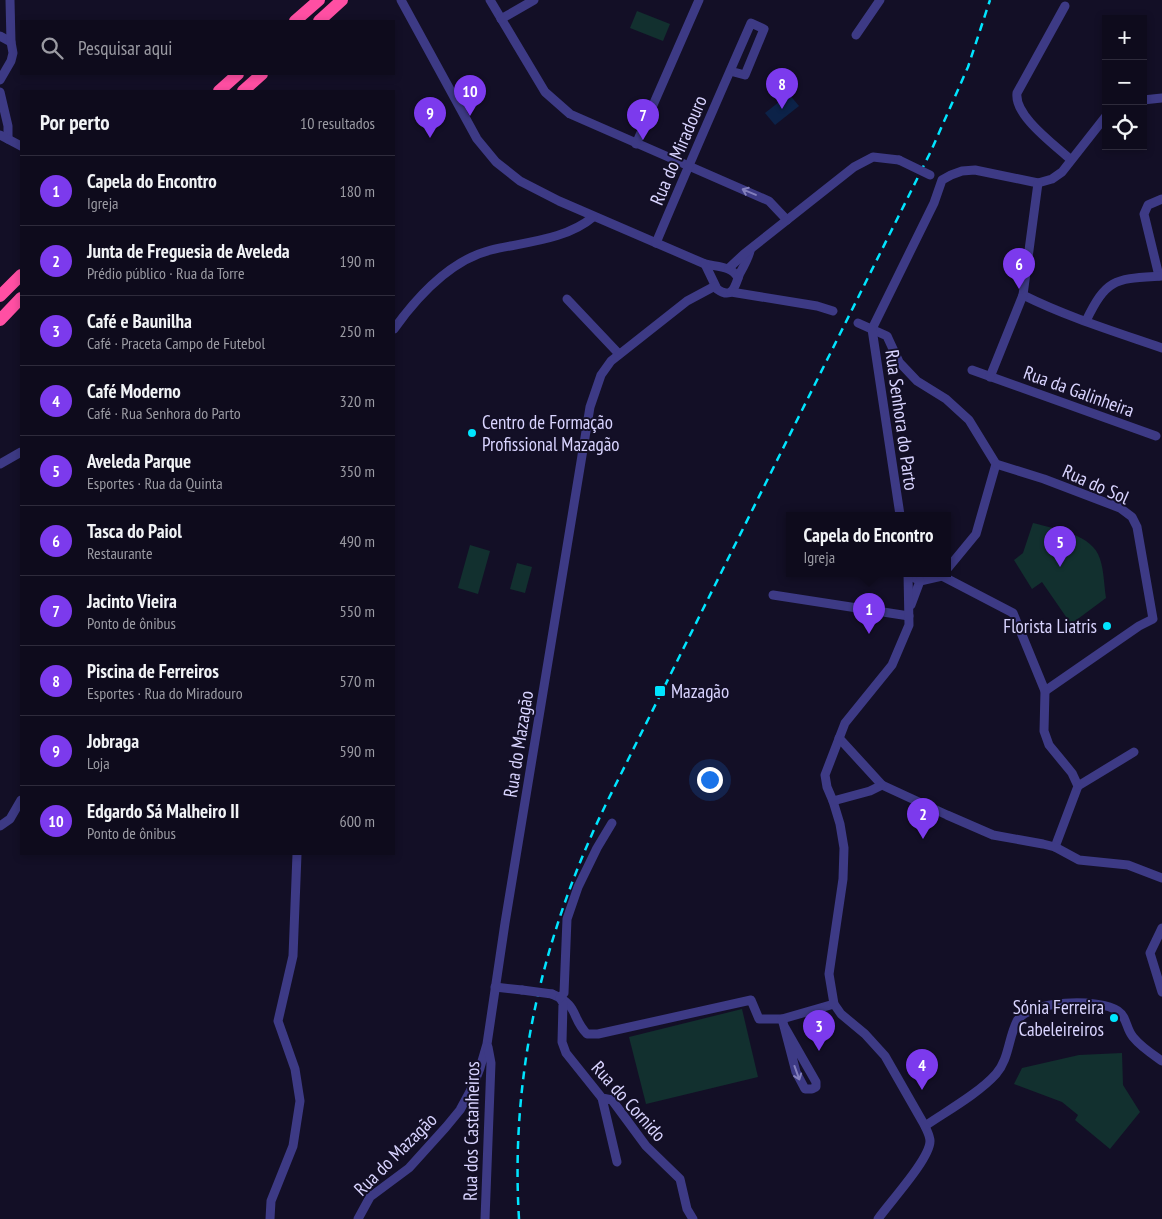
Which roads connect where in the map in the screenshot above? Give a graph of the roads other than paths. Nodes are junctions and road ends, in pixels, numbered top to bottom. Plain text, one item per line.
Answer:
1 (10, 0) edge
2 (319, 0) edge
3 (342, 0) edge
4 (401, 0) edge
5 (490, 0) edge
6 (534, 0) edge
7 (699, 0) edge
8 (880, 0) edge
9 (1065, 6) dead end
10 (501, 19) junction
11 (296, 20) edge
12 (320, 20) edge
13 (856, 35) dead end
14 (0, 36) edge
15 (11, 42) junction
16 (730, 70) junction
17 (237, 75) edge
18 (261, 75) edge
19 (0, 80) edge
20 (220, 90) edge
21 (243, 90) edge
22 (0, 92) edge
23 (1162, 98) edge
24 (1147, 100) edge
25 (1102, 121) edge
26 (4, 137) edge
27 (636, 144) junction
28 (20, 145) edge
29 (1071, 160) junction
30 (688, 166) junction
31 (942, 180) junction
32 (1038, 183) junction
33 (1162, 199) edge
34 (593, 217) junction
35 (787, 220) junction
36 (656, 242) junction
37 (751, 249) junction
38 (705, 264) junction
39 (726, 268) junction
40 (1161, 276) edge
41 (20, 277) edge
42 (738, 278) junction
43 (714, 283) junction
44 (731, 292) junction
45 (1023, 295) junction
46 (0, 296) edge
47 (20, 299) edge
48 (567, 299) dead end
49 (833, 311) dead end
50 (0, 320) edge
51 (1086, 321) junction
52 (858, 324) dead end
53 (395, 328) edge
54 (872, 329) junction
55 (1162, 348) edge
56 (619, 354) junction
57 (972, 370) dead end
58 (990, 377) junction
59 (1156, 436) dead end
60 (20, 453) edge
61 (0, 464) edge
62 (996, 464) junction
63 (900, 512) edge
64 (951, 565) edge
65 (951, 576) edge
66 (908, 577) edge
67 (914, 577) edge
68 (931, 577) edge
69 (920, 581) junction
70 (773, 595) dead end
71 (909, 613) junction
72 (1157, 619) edge
73 (1045, 692) junction
74 (839, 738) junction
75 (1134, 752) dead end
76 (882, 785) junction
77 (1078, 786) junction
78 (833, 800) junction
79 (20, 802) edge
80 (612, 822) dead end
81 (0, 826) edge
82 (1055, 848) junction
83 (297, 855) edge
84 (1162, 879) edge
85 (1162, 928) edge
86 (495, 987) junction
87 (1162, 992) edge
88 (556, 996) junction
89 (834, 1004) junction
90 (783, 1022) junction
91 (487, 1044) junction
92 (1162, 1061) edge
93 (602, 1098) junction
94 (926, 1126) junction
95 (617, 1162) dead end
96 (270, 1219) edge
97 (358, 1219) edge
98 (485, 1219) edge
99 (693, 1219) edge
100 (878, 1219) edge

1 - 15 street
2 - 11 highway
3 - 12 highway
4 - 34 street
5 - 10 street
6 - 10 street
7 - 27 street
8 - 13 street
9 - 29 street
10 - 27 street
14 - 15 street
15 - 19 street
16 - 16 street, Rua do Miradouro
16 - 30 street, Rua do Miradouro
17 - 20 highway
18 - 21 highway
22 - 26 street
23 - 24 street
25 - 29 street
26 - 28 street
27 - 30 street
29 - 32 street
35 -> 30 street
30 - 36 street, Rua do Miradouro
31 - 32 street
31 - 35 street, bridge
31 - 54 street
32 - 45 street
33 - 40 street
34 - 36 street
34 - 53 street
35 - 37 street
36 - 38 street
37 - 39 street
37 - 42 street
38 - 39 street
38 - 43 street
39 - 42 street
39 - 43 street
40 - 51 street
41 - 46 highway
42 - 44 street
43 - 44 street
43 - 56 street, Rua do Mazagão
44 - 49 street
45 - 51 street
45 - 58 street
47 - 50 highway
48 - 56 street
51 - 55 street
52 - 54 street
54 - 62 street
54 - 63 street, Rua Senhora do Parto
56 - 86 street, Rua do Mazagão
57 - 58 street, Rua da Galinheira
58 - 59 street, Rua da Galinheira
60 - 61 street
62 - 64 street
62 - 72 street, Rua do Sol
65 - 73 street
66 - 71 street
67 - 69 street
68 - 69 street
69 - 71 street
70 - 71 street
71 - 74 street
72 - 73 street, Rua do Sol
73 - 77 street
74 - 76 street
74 - 78 street
75 - 77 street
76 - 78 street
76 - 82 street
77 - 82 street
78 - 89 street
79 - 81 street
80 - 88 street, Rua do Cornido
82 - 84 street
83 - 96 street
85 - 87 street
86 - 88 street, bridge
86 - 91 street, Rua do Mazagão
88 - 90 street
88 - 93 street, Rua do Cornido
89 - 90 street
89 - 94 street
90 -> 90 street
91 - 97 street, Rua do Mazagão
91 - 98 street, Rua dos Castanheiros
92 - 94 street
93 - 95 street
93 - 99 street, Rua do Cornido
94 - 100 street

